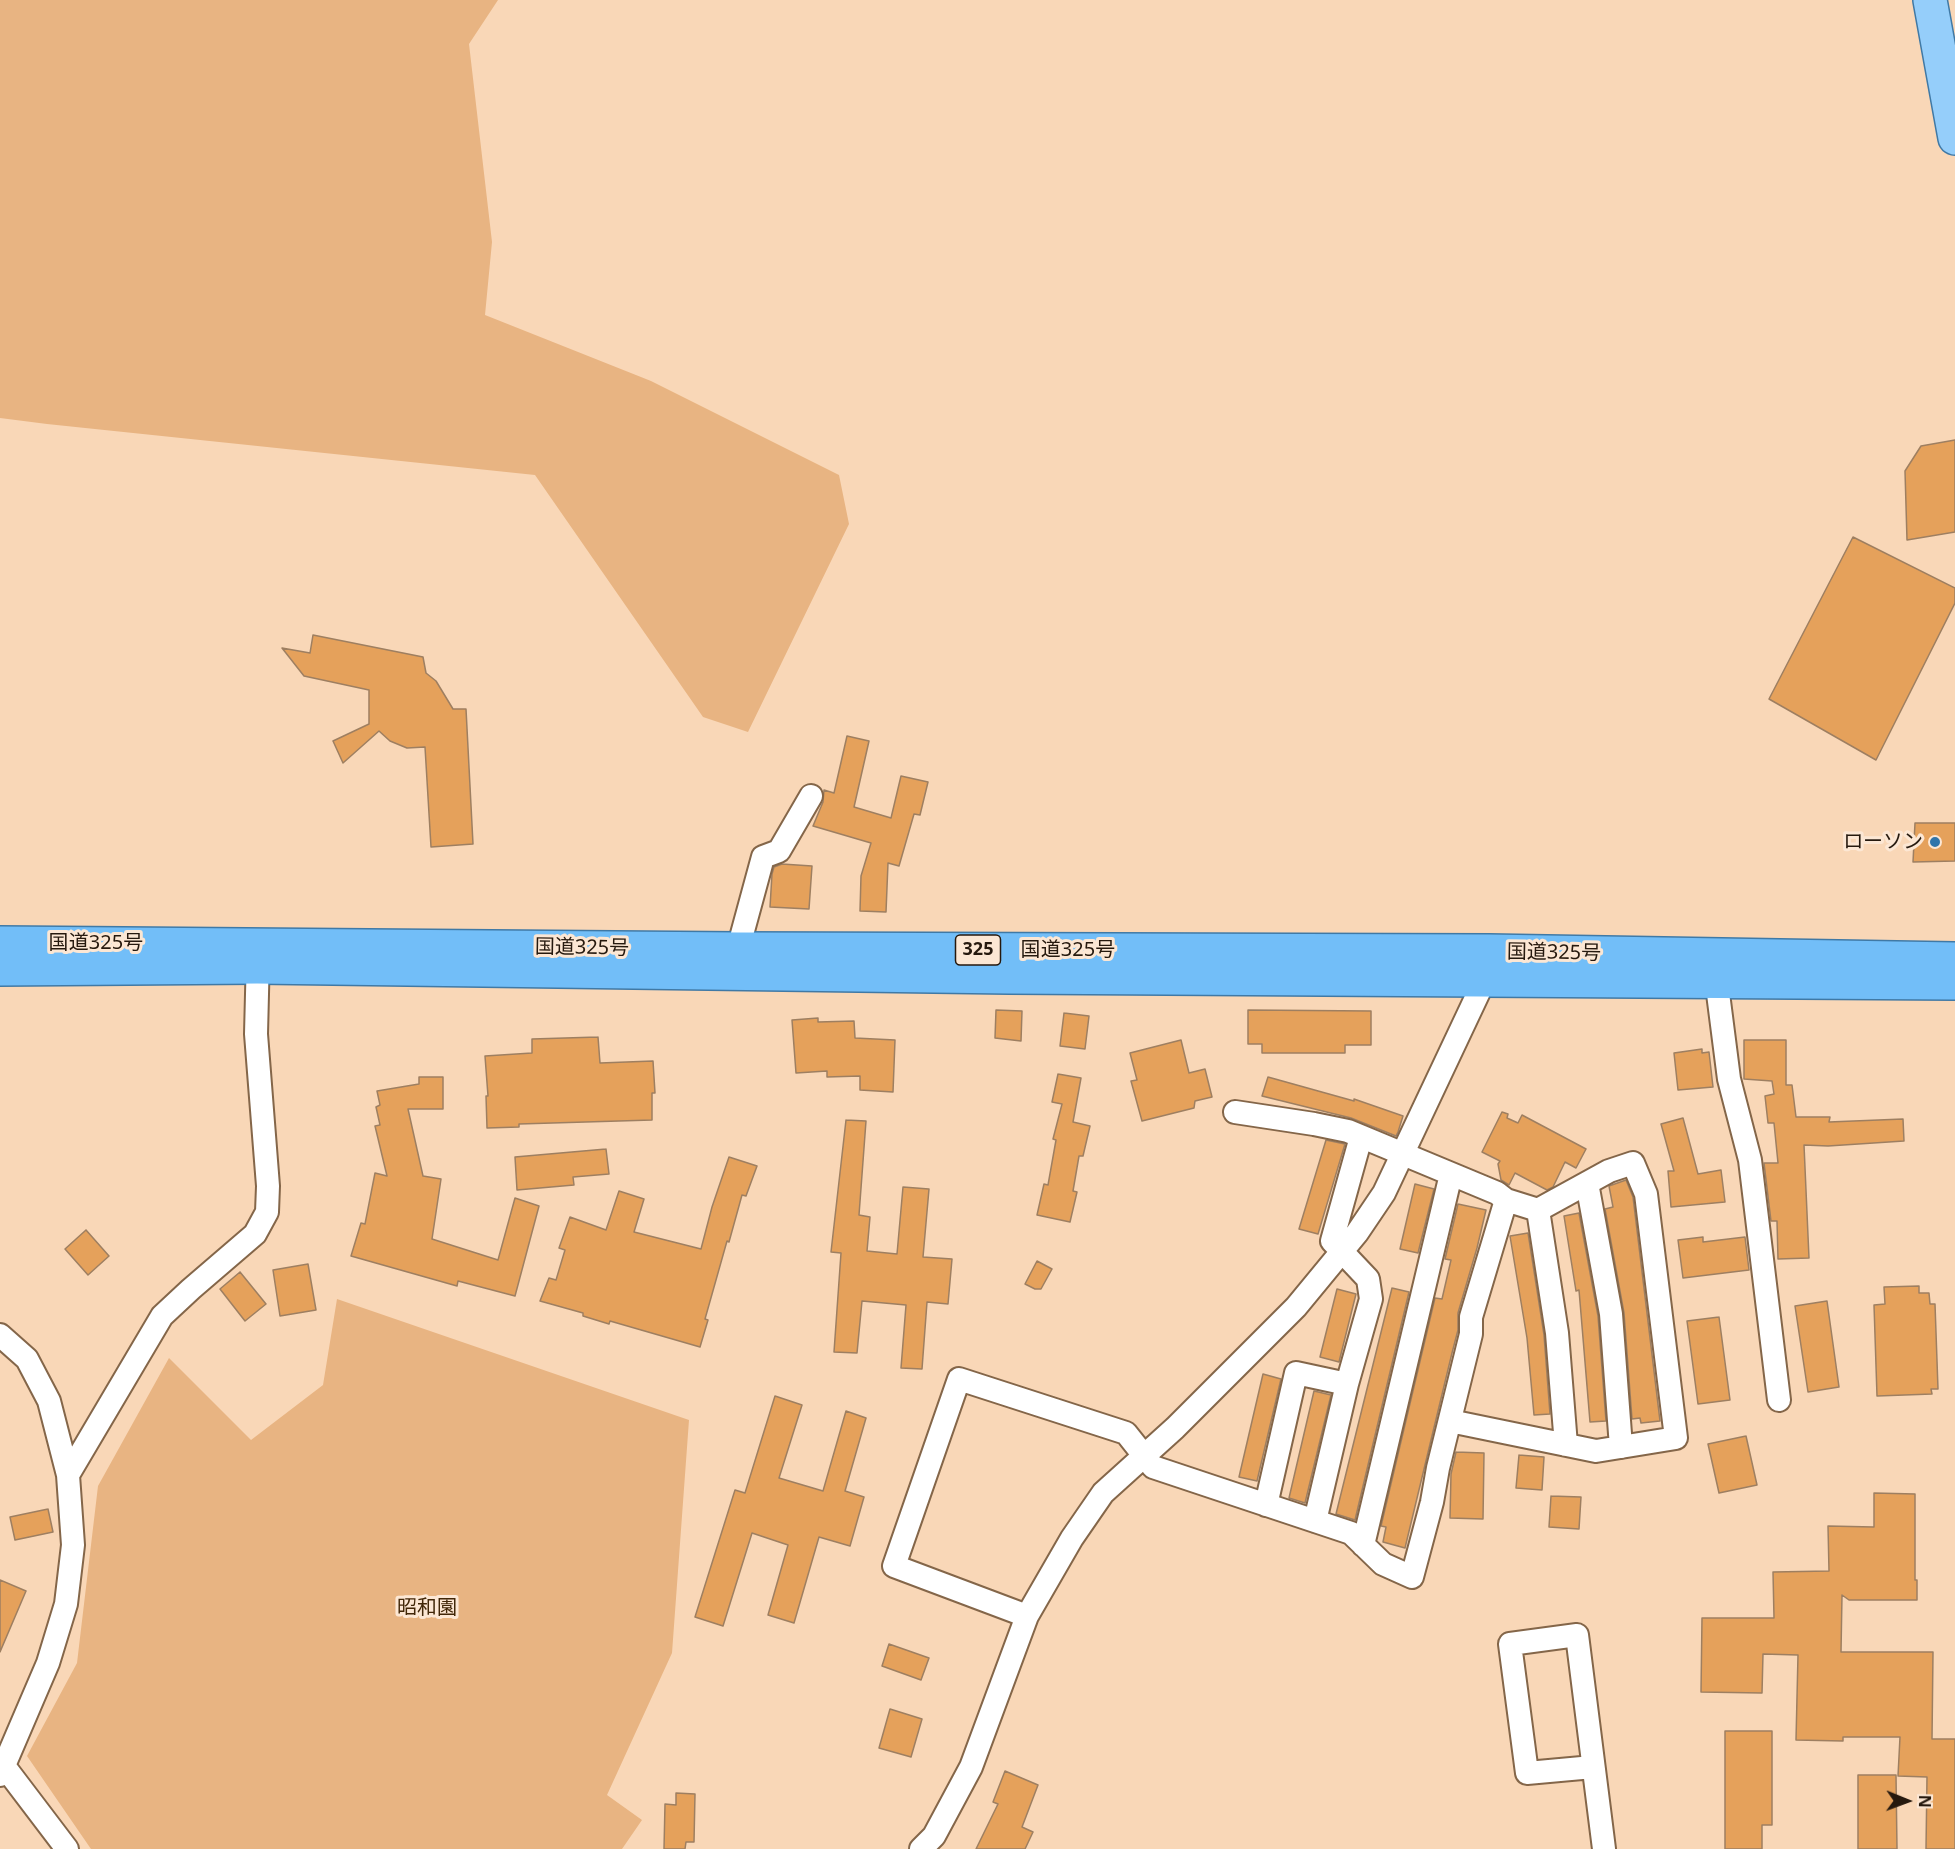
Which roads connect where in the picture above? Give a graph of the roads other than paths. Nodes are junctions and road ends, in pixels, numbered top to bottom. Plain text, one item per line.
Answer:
1 (1930, 0) edge
2 (1955, 138) edge
3 (811, 796) dead end
4 (0, 943) edge
5 (738, 949) junction
6 (258, 956) junction
7 (1955, 959) edge
8 (1487, 965) junction
9 (0, 969) edge
10 (1715, 969) junction
11 (1955, 983) edge
12 (1235, 1112) dead end
13 (1361, 1137) junction
14 (1402, 1154) junction
15 (1451, 1174) junction
16 (1587, 1183) junction
17 (1506, 1200) junction
18 (1538, 1210) junction
19 (1343, 1250) junction
20 (0, 1335) edge
21 (1347, 1384) junction
22 (1779, 1400) dead end
23 (1450, 1421) junction
24 (1566, 1444) junction
25 (1621, 1447) junction
26 (1145, 1455) junction
27 (68, 1475) junction
28 (1266, 1505) junction
29 (1315, 1521) junction
30 (1363, 1545) junction
31 (1027, 1616) junction
32 (1593, 1767) junction
33 (2, 1771) edge
34 (67, 1849) edge
35 (921, 1849) edge
36 (1604, 1849) edge

1 - 2 main road
3 - 5 street
4 - 6 highway, 国道325号 / 325
5 - 6 highway, 国道325号 / 325
5 - 8 highway, 国道325号 / 325
6 - 8 highway, 国道325号 / 325
6 - 9 highway, 国道325号 / 325
6 - 27 street
7 - 10 highway, 国道325号 / 325
8 - 10 highway, 国道325号 / 325
8 - 14 street
10 - 11 highway, 国道325号 / 325
10 - 22 street
12 - 13 street
13 - 14 street
13 - 19 street
14 - 15 street
14 - 19 street
15 - 17 street
15 - 30 street
16 - 18 street
16 - 25 street
16 - 25 street
17 - 18 street
17 - 23 street
18 - 24 street
19 - 21 street
19 - 26 street
20 - 27 street
21 - 28 street
21 - 29 street
23 - 24 street
23 - 30 street
24 - 25 street
26 - 28 street
26 - 31 street
26 - 31 street
27 - 33 street
28 - 29 street
29 - 30 street
31 - 35 street
32 - 32 street
32 - 36 street
33 - 34 street

